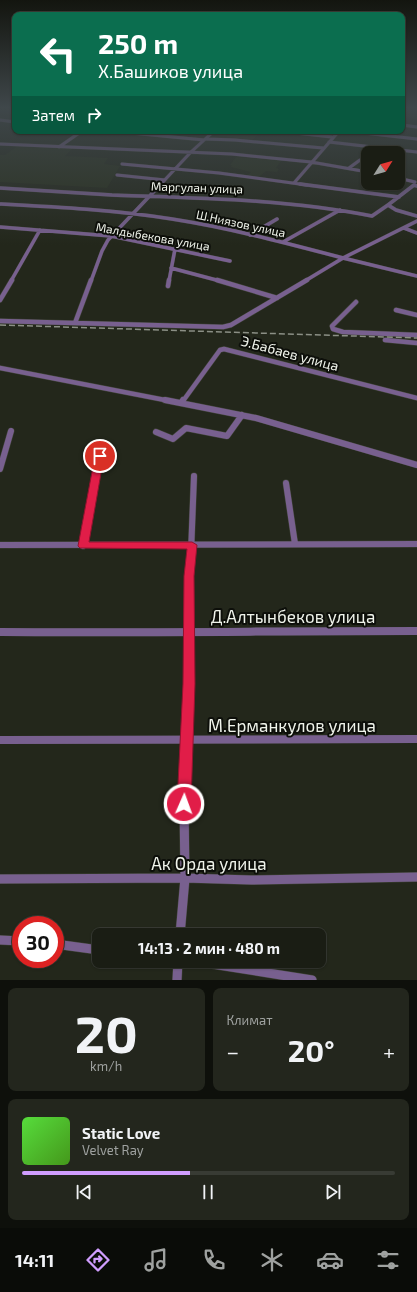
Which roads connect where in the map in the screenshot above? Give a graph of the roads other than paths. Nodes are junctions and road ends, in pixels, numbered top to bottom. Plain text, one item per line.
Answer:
1 (190, 154) edge
2 (227, 154) edge
3 (318, 154) edge
4 (360, 160) dead end
5 (311, 162) junction
6 (122, 164) dead end
7 (176, 168) junction
8 (349, 168) junction
9 (361, 171) edge
10 (117, 175) dead end
11 (165, 180) junction
12 (405, 180) edge
13 (294, 183) junction
14 (416, 183) edge
15 (0, 188) edge
16 (151, 196) junction
17 (399, 197) junction
18 (0, 204) edge
19 (388, 205) junction
20 (340, 210) junction
21 (134, 214) junction
22 (417, 216) edge
23 (277, 219) dead end
24 (417, 221) edge
25 (0, 227) edge
26 (404, 228) junction
27 (40, 230) junction
28 (417, 233) edge
29 (250, 235) junction
30 (111, 236) junction
31 (283, 242) junction
32 (175, 249) junction
33 (343, 258) junction
34 (230, 260) dead end
35 (171, 268) junction
36 (417, 276) edge
37 (168, 286) dead end
38 (277, 298) junction
39 (0, 300) edge
40 (356, 302) dead end
41 (396, 310) dead end
42 (417, 315) edge
43 (0, 321) edge
44 (75, 323) junction
45 (417, 335) edge
46 (385, 340) dead end
47 (417, 343) edge
48 (0, 368) edge
49 (417, 398) edge
50 (182, 402) junction
51 (242, 415) junction
52 (11, 431) dead end
53 (156, 432) dead end
54 (100, 456) dead end
55 (417, 466) edge
56 (0, 469) edge
57 (194, 476) dead end
58 (286, 483) dead end
59 (295, 544) junction
60 (417, 544) edge
61 (0, 545) edge
62 (192, 545) junction
63 (83, 546) junction
64 (189, 631) junction
65 (417, 631) edge
66 (0, 632) edge
67 (417, 739) edge
68 (0, 740) edge
69 (186, 741) junction
70 (417, 877) edge
71 (185, 878) junction
72 (0, 879) edge
73 (181, 928) edge
74 (0, 940) edge
75 (12, 941) edge
76 (64, 945) edge
77 (92, 949) edge
78 (178, 968) edge
79 (237, 968) edge
80 (177, 980) edge
81 (312, 980) edge

1 - 7 street
2 - 5 street
3 - 5 street
4 - 8 street
5 - 8 street
5 - 13 street
6 - 7 street
7 - 11 street
7 - 13 street
8 - 9 street
10 - 11 street
11 - 16 street
12 - 14 street
13 - 17 street
14 - 17 street
15 - 16 street, Маргулан улица
16 - 20 street, Маргулан улица
16 - 21 street
17 - 19 street
18 - 21 street, Ш.Ниязов улица
19 - 20 street, Маргулан улица
19 - 22 street
20 - 31 street
21 - 29 street, Ш.Ниязов улица
21 - 30 street
23 - 29 street
24 - 26 street
25 - 27 street, Малдыбекова улица
26 - 28 street
26 - 33 street
27 - 30 street, Малдыбекова улица
27 - 39 street
29 - 31 street, Ш.Ниязов улица
30 - 32 street, Малдыбекова улица
30 - 44 street
31 - 33 street, Ш.Ниязов улица
32 - 34 street, Малдыбекова улица
32 - 35 street
33 - 36 street, Ш.Ниязов улица
33 - 38 street
35 - 37 street
35 - 38 street
38 - 44 street
40 - 45 street
41 - 42 street
43 - 44 street
46 - 47 street
48 - 50 street
49 - 50 street, Э.Бабаев улица
50 - 51 street
51 - 53 street
51 - 55 street
52 - 56 street
54 - 63 street
57 - 62 street
58 - 59 street
59 - 60 street
59 - 62 street
61 - 63 street
62 - 63 street
62 - 64 street
64 - 65 street, Д.Алтынбеков улица
64 - 66 street, Д.Алтынбеков улица
64 - 69 street
67 - 69 street, М.Ерманкулов улица
68 - 69 street, М.Ерманкулов улица
69 - 71 street
70 - 71 street, Ак Орда улица
71 - 72 street, Ак Орда улица
71 - 73 street
74 - 75 street
76 - 77 street
78 - 80 street
79 - 81 street

